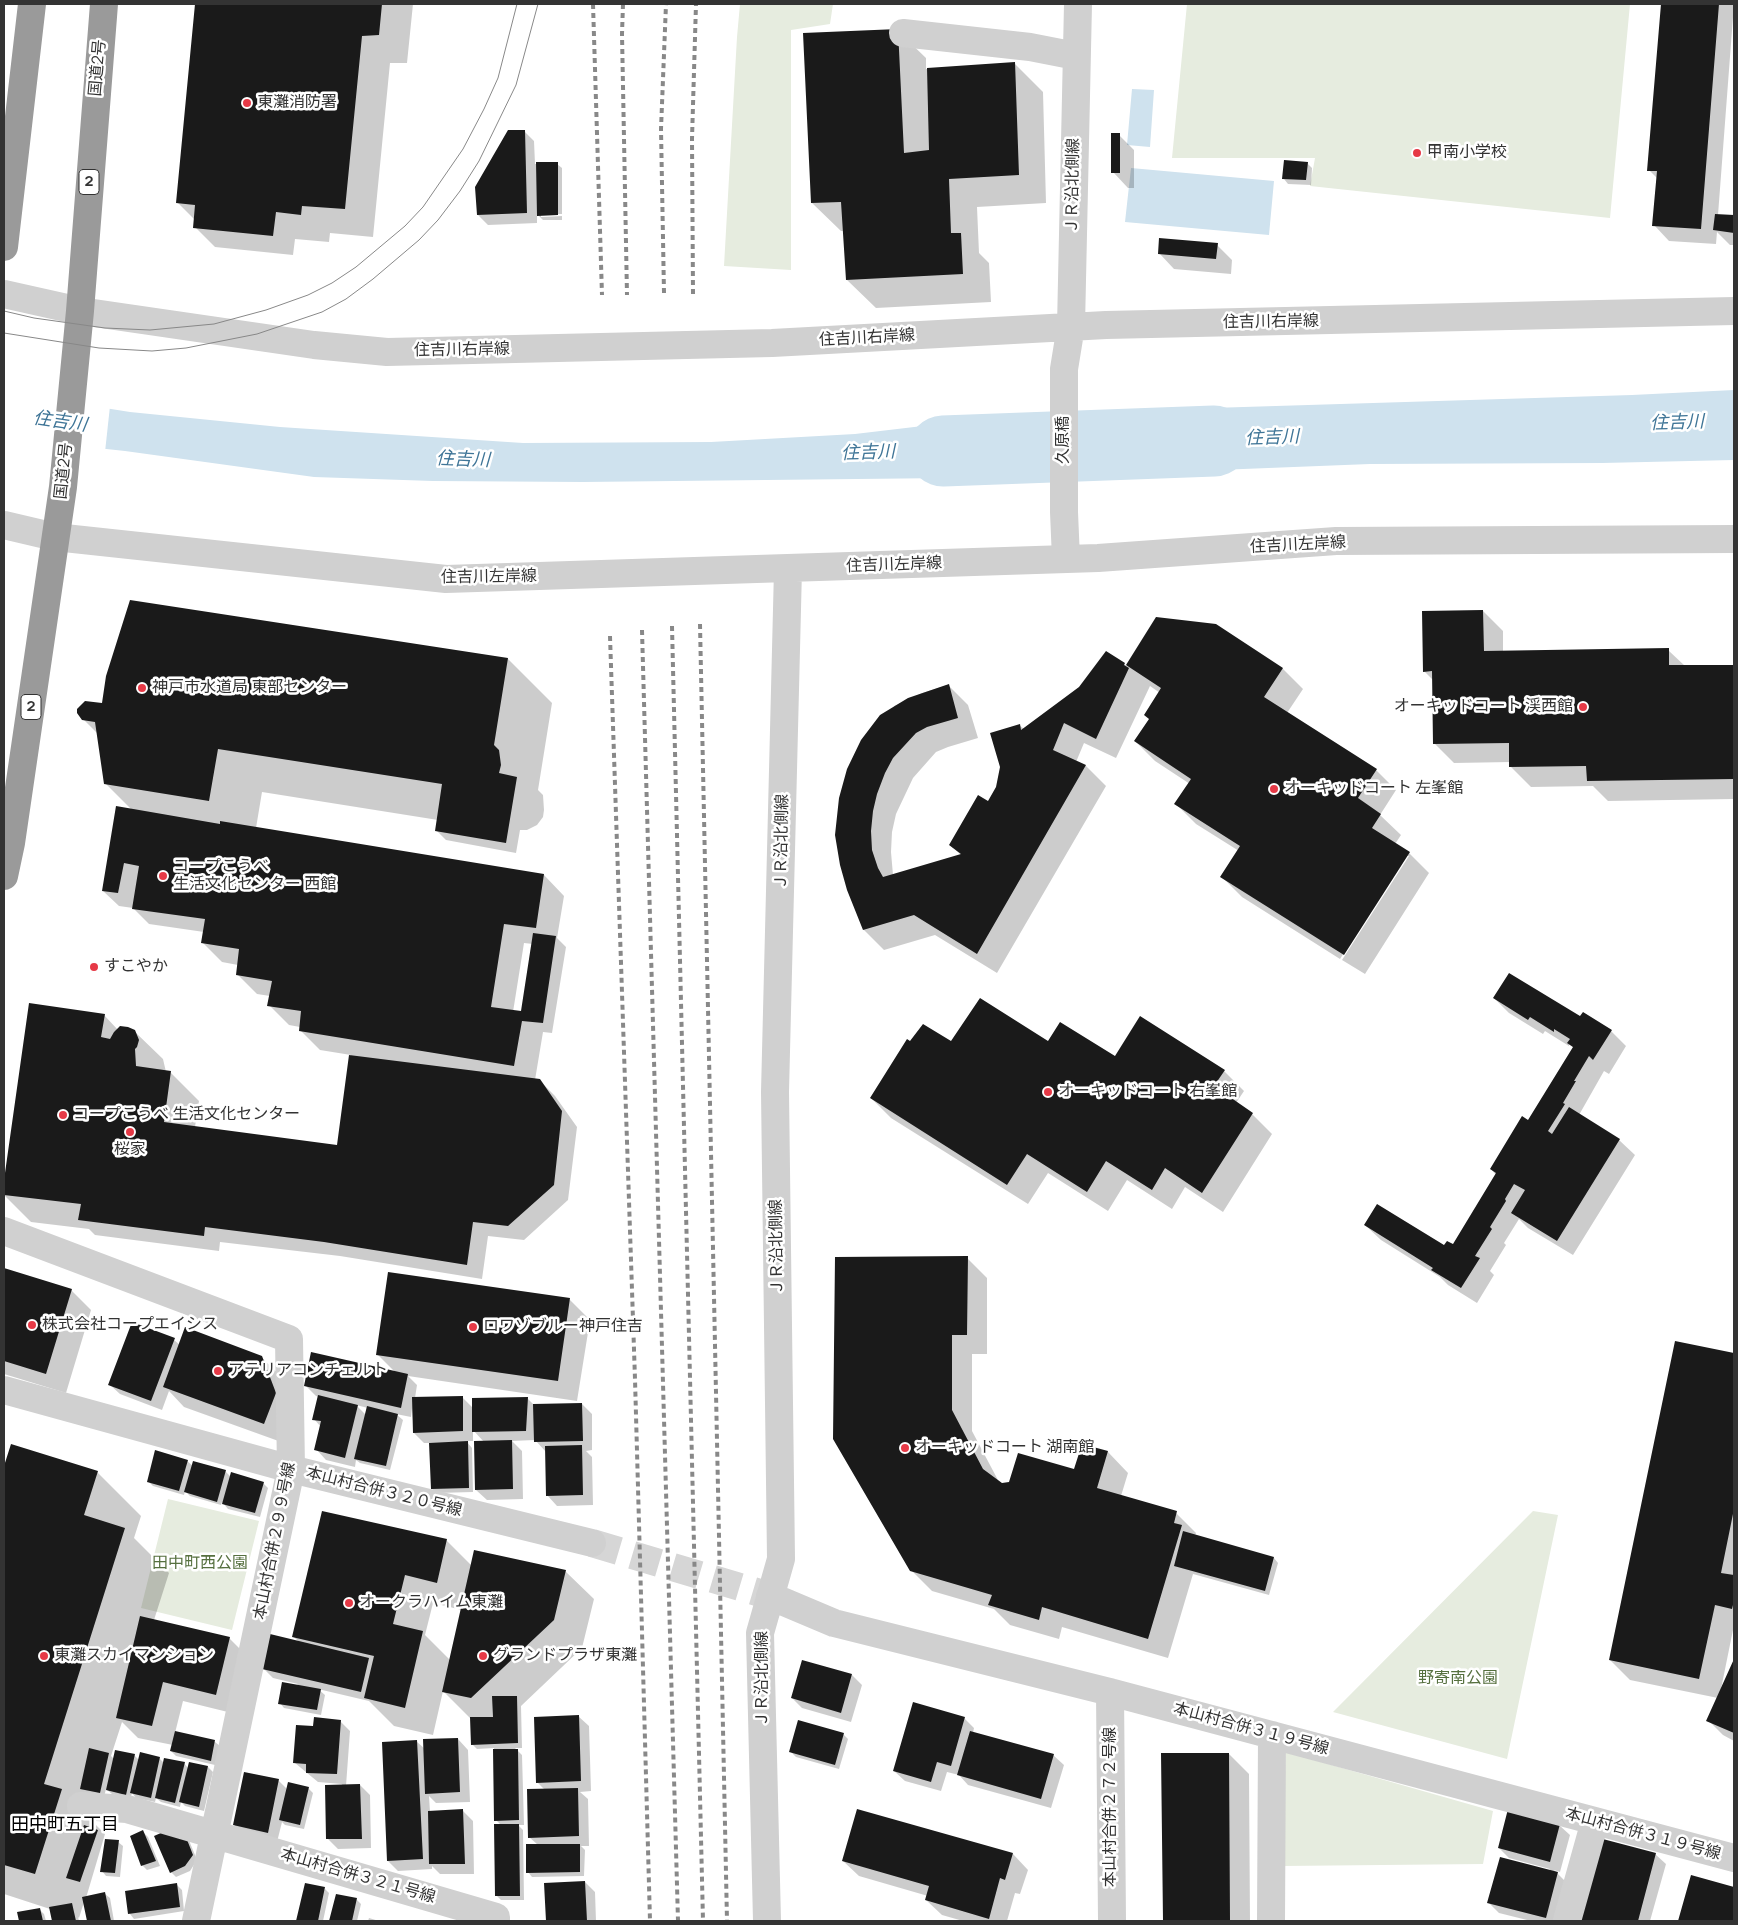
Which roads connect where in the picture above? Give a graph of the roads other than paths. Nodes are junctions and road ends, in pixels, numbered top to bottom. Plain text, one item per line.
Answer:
1 (32, 4) edge
2 (104, 4) edge
3 (1078, 4) edge
4 (903, 33) dead end
5 (1076, 56) junction
6 (4, 247) edge
7 (4, 294) edge
8 (80, 311) junction
9 (1734, 311) edge
10 (1070, 326) junction
11 (1064, 368) joint
12 (4, 525) edge
13 (55, 537) junction
14 (1734, 538) edge
15 (1066, 560) junction
16 (788, 569) junction
17 (4, 876) edge
18 (4, 1231) edge
19 (4, 1390) edge
20 (291, 1469) junction
21 (592, 1544) tunnel mouth
22 (770, 1596) junction
23 (1110, 1692) junction
24 (1272, 1735) junction
25 (81, 1806) dead end
26 (1595, 1821) junction
27 (215, 1834) junction
28 (1734, 1858) edge
29 (196, 1921) edge
30 (496, 1921) edge
31 (767, 1921) edge
32 (1112, 1921) edge
33 (1271, 1921) edge
34 (1568, 1921) edge

1 - 6 highway
2 - 8 highway, 国道2号 / 2
3 - 5 street, ＪＲ沿北側線
4 - 5 street
5 - 10 street, ＪＲ沿北側線
7 - 8 street, 住吉川右岸線
8 - 10 street, 住吉川右岸線
8 - 13 highway, 国道2号 / 2
9 - 10 street, 住吉川右岸線
10 - 11 street, ＪＲ沿北側線
11 - 15 street, 久原橋
12 - 13 street, 住吉川左岸線
13 - 16 street, 住吉川左岸線
13 - 17 highway, 国道2号 / 2
14 - 15 street, 住吉川左岸線
15 - 16 street, 住吉川左岸線
16 - 22 street, ＪＲ沿北側線
18 - 20 street, 本山村合併２９９号線
19 - 20 street, 本山村合併３２０号線
20 - 21 street, 本山村合併３２０号線
20 - 27 street, 本山村合併２９９号線
22 - 23 street, 本山村合併３１９号線
22 - 31 street, ＪＲ沿北側線
23 - 24 street, 本山村合併３１９号線
23 - 32 street, 本山村合併２７２号線
24 - 26 street, 本山村合併３１９号線
24 - 33 street
25 - 27 street
26 - 28 street, 本山村合併３１９号線
26 - 34 street
27 - 29 street, 本山村合併２９９号線
27 - 30 street, 本山村合併３２１号線

